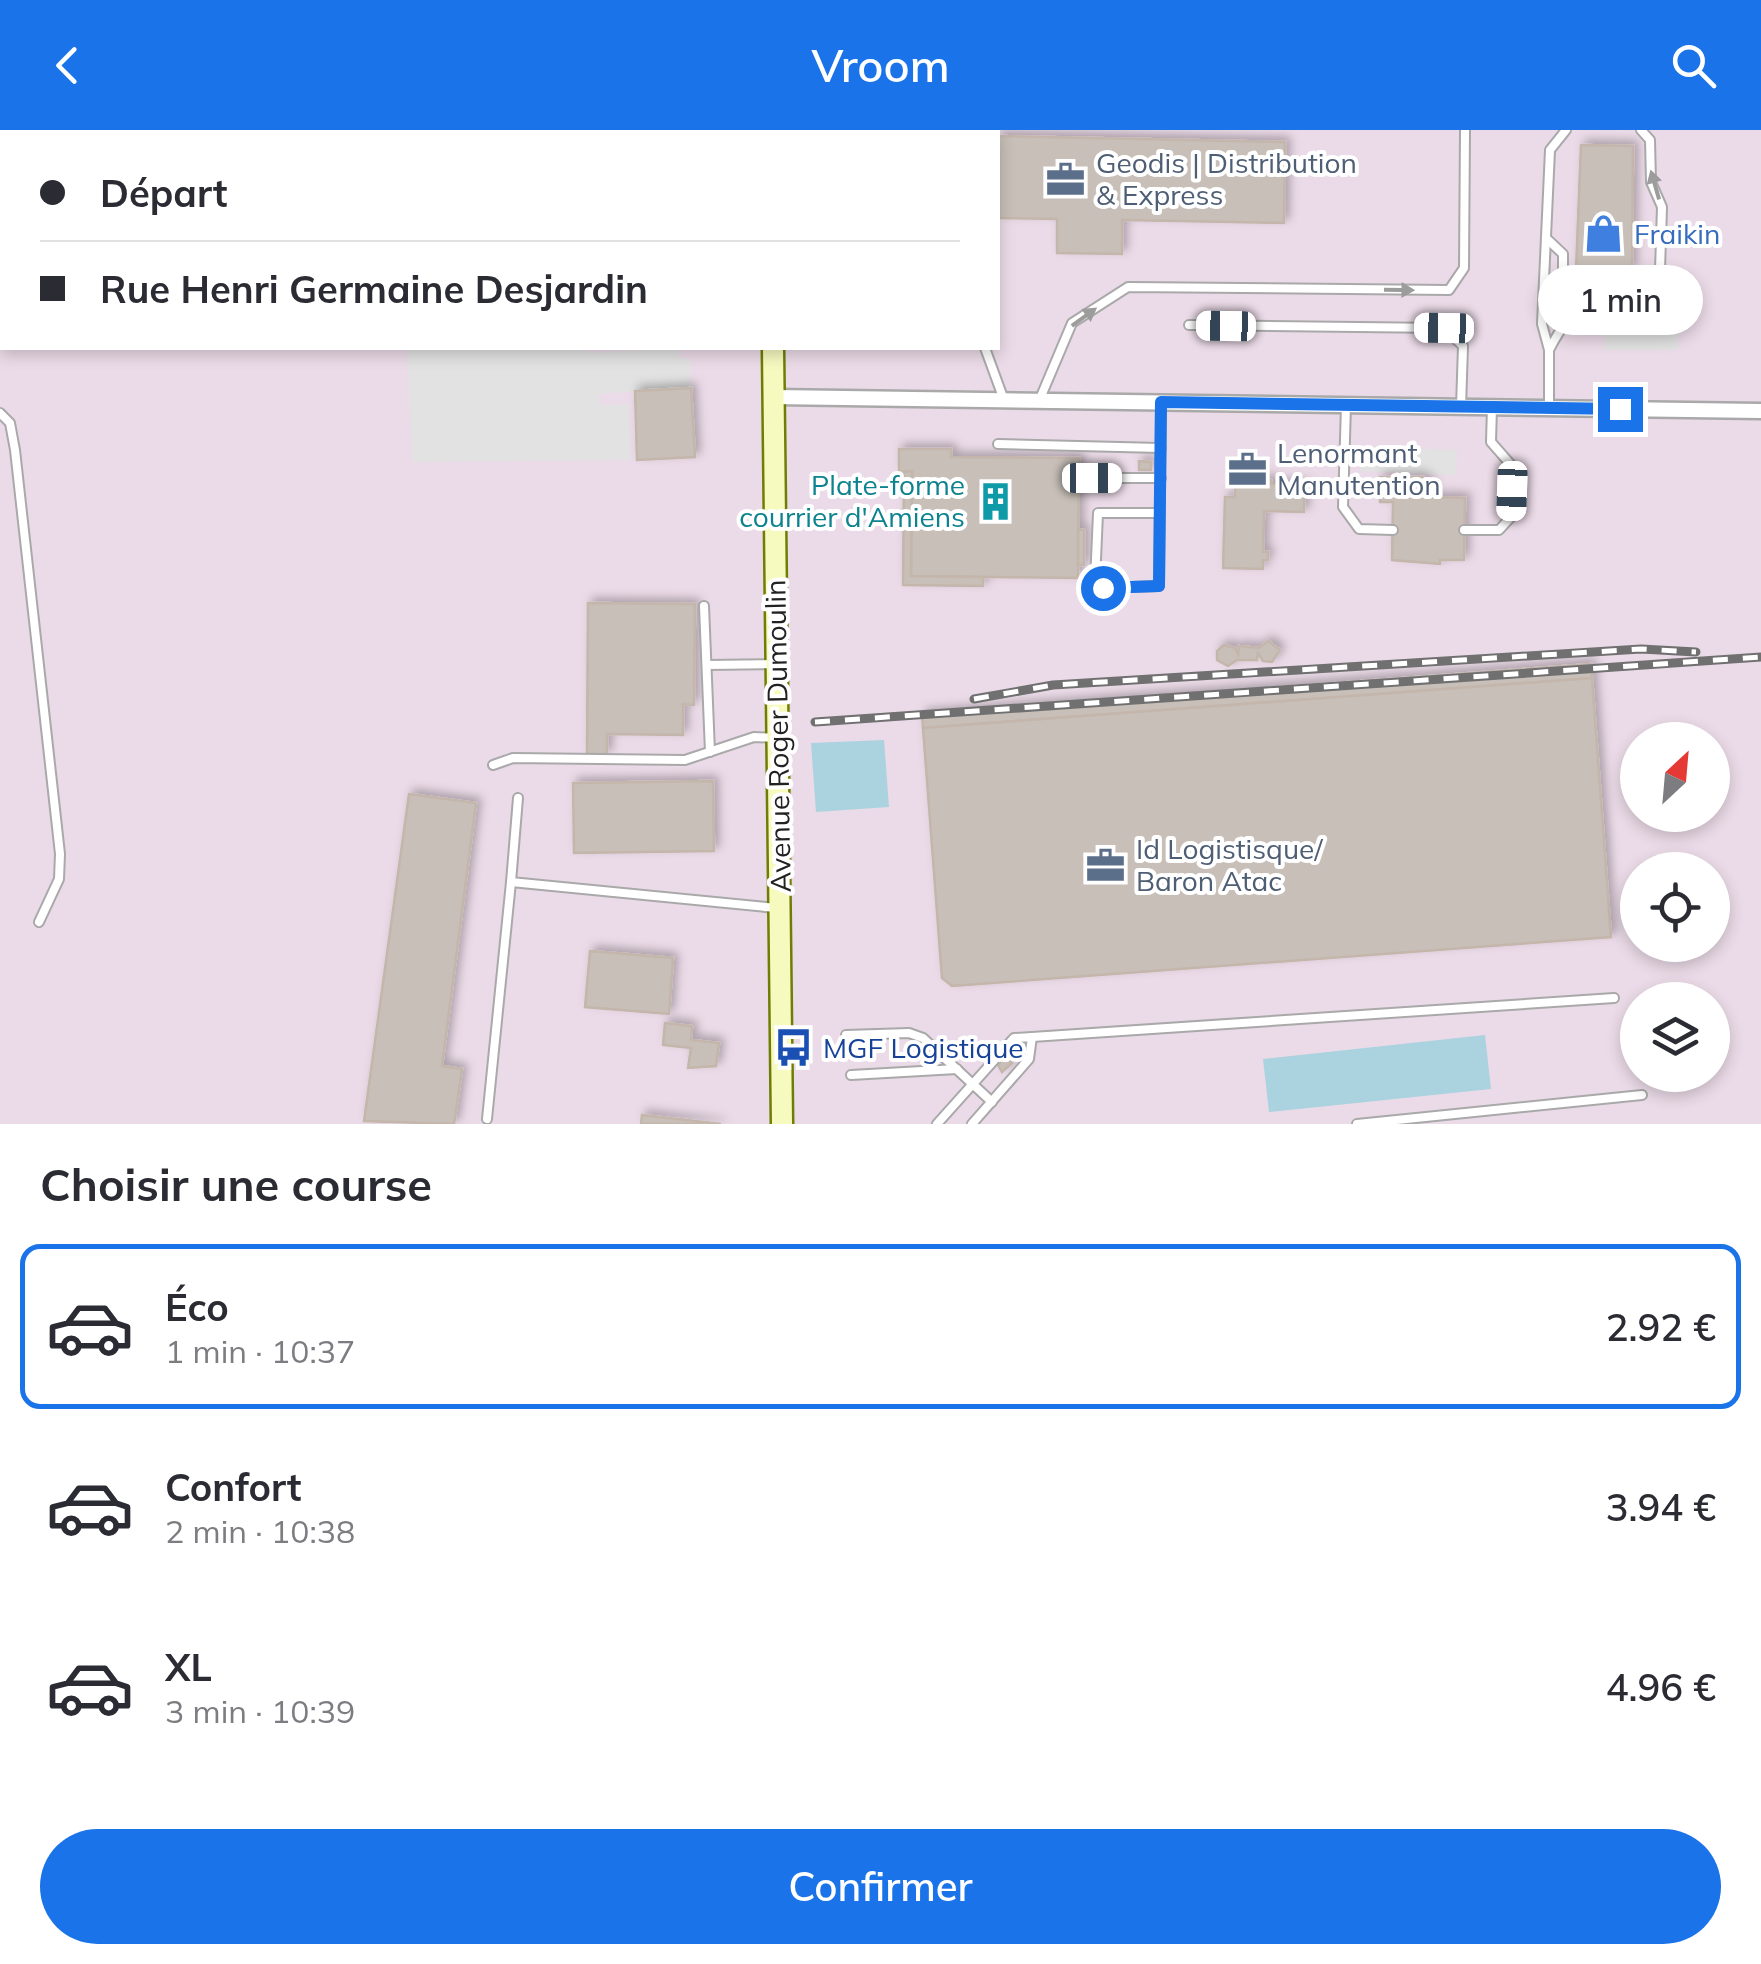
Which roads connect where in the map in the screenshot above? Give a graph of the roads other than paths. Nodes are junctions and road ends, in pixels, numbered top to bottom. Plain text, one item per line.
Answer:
1 (1465, 130) edge
2 (1566, 130) edge
3 (1640, 130) edge
4 (1546, 238) junction
5 (1608, 294) junction
6 (1189, 325) dead end
7 (773, 350) edge
8 (987, 350) edge
9 (1549, 350) junction
10 (774, 397) junction
11 (1004, 400) junction
12 (1039, 401) junction
13 (1161, 402) junction
14 (1346, 405) junction
15 (1461, 407) junction
16 (1492, 407) junction
17 (1549, 408) junction
18 (1761, 411) edge
19 (0, 413) edge
20 (998, 444) dead end
21 (1161, 448) junction
22 (1092, 478) dead end
23 (1161, 478) junction
24 (1160, 513) junction
25 (1393, 530) dead end
26 (1464, 530) dead end
27 (704, 606) dead end
28 (776, 664) junction
29 (706, 665) junction
30 (777, 738) junction
31 (710, 752) junction
32 (493, 764) dead end
33 (518, 798) dead end
34 (511, 882) junction
35 (780, 909) junction
36 (39, 922) dead end
37 (1614, 998) dead end
38 (846, 1036) dead end
39 (1032, 1036) junction
40 (957, 1069) junction
41 (851, 1076) dead end
42 (973, 1084) junction
43 (1642, 1096) dead end
44 (992, 1102) junction
45 (487, 1118) dead end
46 (782, 1124) edge
47 (937, 1124) edge
48 (972, 1124) edge
49 (1357, 1124) edge

12 -> 1 lane
2 - 4 lane
5 -> 3 lane
4 - 5 lane
4 - 9 lane
5 - 9 lane
6 - 15 lane
7 - 10 main road, Avenue Roger Dumoulin
8 - 11 lane
9 - 17 lane
10 - 11 street
10 - 28 main road, Avenue Roger Dumoulin
11 - 12 street
12 - 13 street
13 - 14 street
13 - 21 lane
14 - 15 street
14 - 25 lane
15 - 16 street
16 - 17 street
16 - 26 lane
17 - 18 street
19 - 36 lane
20 - 21 lane
21 - 23 lane
22 - 23 lane
23 - 24 lane
24 - 24 lane
27 - 29 lane
28 - 29 lane
28 - 30 main road, Avenue Roger Dumoulin
29 - 31 lane
30 - 31 lane
30 - 35 main road, Avenue Roger Dumoulin
31 - 32 lane
33 - 34 lane
34 - 35 lane
34 - 45 lane
35 - 46 main road, Avenue Roger Dumoulin
37 - 39 lane
38 - 40 lane
39 - 42 lane
39 - 44 lane
40 - 41 lane
40 - 42 lane
42 - 44 lane
42 - 47 lane
43 - 49 lane
44 - 48 lane

